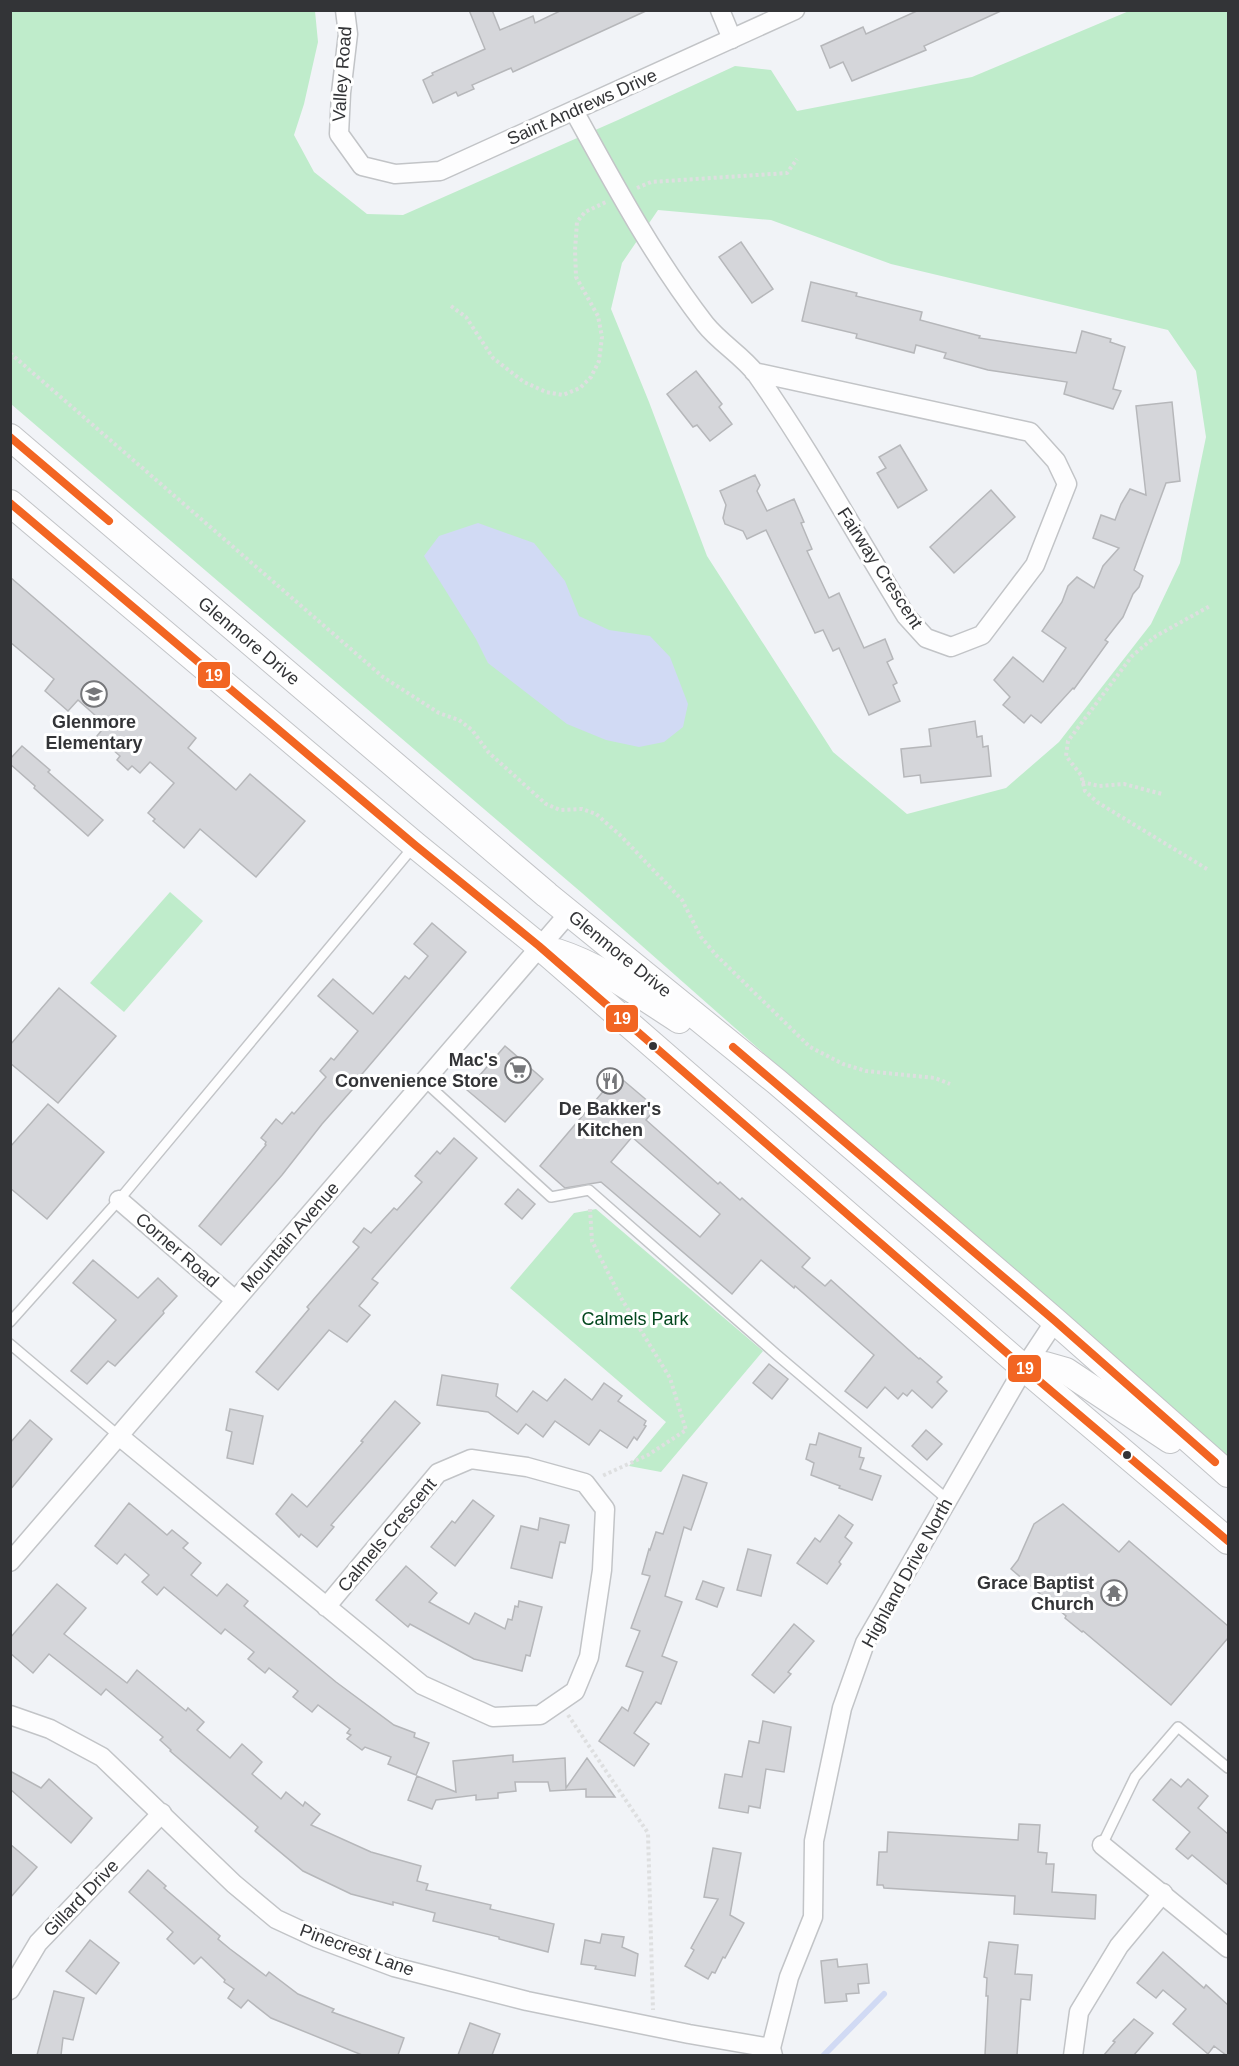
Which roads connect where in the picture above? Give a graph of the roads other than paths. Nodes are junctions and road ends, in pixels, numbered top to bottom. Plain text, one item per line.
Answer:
1 (345, 10) edge
2 (720, 10) edge
3 (795, 10) edge
4 (732, 39) junction
5 (574, 111) junction
6 (362, 166) joint
7 (754, 372) junction
8 (10, 437) edge
9 (10, 503) edge
10 (415, 845) junction
11 (569, 913) junction
12 (539, 946) junction
13 (424, 1081) junction
14 (777, 1082) junction
15 (119, 1200) junction
16 (235, 1300) junction
17 (1055, 1321) junction
18 (10, 1322) edge
19 (10, 1344) edge
20 (1024, 1368) junction
21 (119, 1436) junction
22 (1228, 1476) edge
23 (948, 1500) junction
24 (1228, 1541) edge
25 (14, 1552) edge
26 (326, 1607) junction
27 (10, 1715) edge
28 (1228, 1768) edge
29 (162, 1814) junction
30 (1102, 1845) joint
31 (1163, 1893) junction
32 (1228, 1948) edge
33 (10, 1990) edge
34 (772, 2052) edge
35 (1073, 2055) edge

1 - 6 street, Valley Road
2 - 4 street
3 - 4 street, Saint Andrews Drive
4 - 5 street, Saint Andrews Drive
5 - 6 street, Saint Andrews Drive
5 - 7 street, Fairway Crescent
7 - 7 street, Fairway Crescent
8 - 11 main road, Glenmore Drive
9 - 10 main road
10 - 12 main road
10 - 15 lane
11 - 12 street, Mountain Avenue
11 - 14 main road, Glenmore Drive
12 - 13 street, Mountain Avenue
12 - 14 main road
12 - 20 main road
13 - 16 street, Mountain Avenue
13 - 23 lane
14 - 17 main road, Glenmore Drive
15 - 16 street, Corner Road
15 - 18 lane
16 - 21 street, Mountain Avenue
17 - 20 street, Highland Drive North
17 - 22 main road, Glenmore Drive
19 - 21 lane
20 - 22 main road
20 - 23 street, Highland Drive North
20 - 24 main road
21 - 25 street, Mountain Avenue
21 - 26 street, Calmels Crescent
23 - 34 street, Highland Drive North
26 - 26 street, Calmels Crescent
27 - 29 street, Pinecrest Lane
28 - 30 lane
29 - 33 street, Gillard Drive
29 - 34 street, Pinecrest Lane
30 - 31 street
31 - 32 street
31 - 35 street

